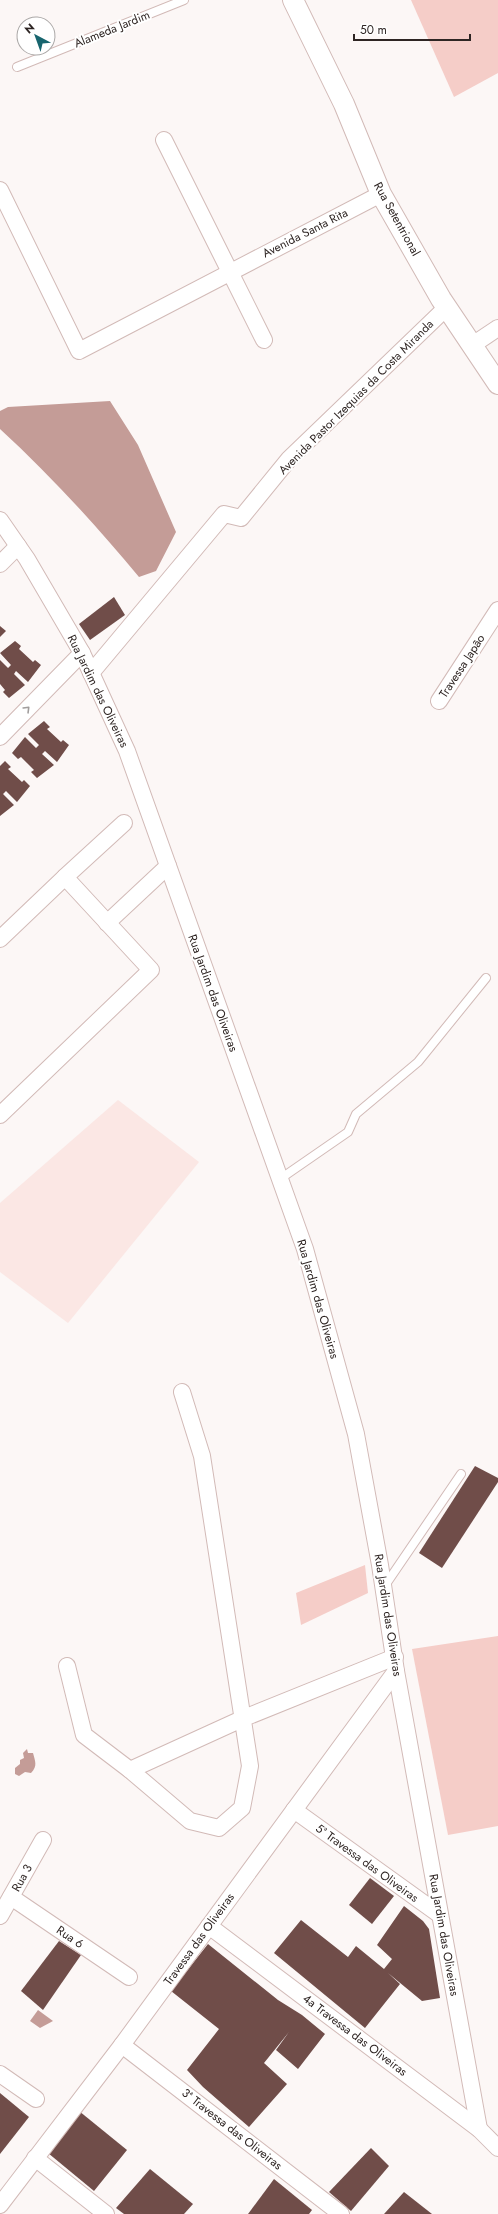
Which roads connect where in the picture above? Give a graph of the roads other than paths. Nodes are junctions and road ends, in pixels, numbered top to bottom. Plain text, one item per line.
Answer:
1 (184, 0) edge
2 (293, 0) edge
3 (17, 67) dead end
4 (164, 140) dead end
5 (0, 190) edge
6 (381, 194) junction
7 (230, 272) junction
8 (447, 307) junction
9 (498, 328) edge
10 (264, 340) dead end
11 (471, 346) junction
12 (498, 384) edge
13 (0, 520) edge
14 (18, 546) junction
15 (0, 564) edge
16 (498, 610) edge
17 (82, 654) junction
18 (91, 673) junction
19 (439, 701) dead end
20 (0, 737) edge
21 (124, 823) dead end
22 (168, 866) junction
23 (65, 878) junction
24 (107, 923) junction
25 (0, 939) edge
26 (486, 978) dead end
27 (0, 1115) edge
28 (280, 1179) junction
29 (182, 1392) dead end
30 (461, 1474) dead end
31 (384, 1587) junction
32 (395, 1664) junction
33 (67, 1666) dead end
34 (244, 1718) junction
35 (130, 1770) junction
36 (294, 1810) junction
37 (43, 1840) dead end
38 (11, 1897) junction
39 (440, 1915) junction
40 (0, 1916) edge
41 (209, 1926) junction
42 (129, 1976) dead end
43 (122, 2045) junction
44 (0, 2074) edge
45 (36, 2099) dead end
46 (480, 2129) junction
47 (498, 2148) edge
48 (35, 2158) junction
49 (0, 2205) edge
50 (106, 2214) edge
51 (342, 2214) edge

1 - 3 lane, Alameda Jardim
2 - 6 street, Rua Setentrional
4 - 7 street
5 - 7 street, Avenida Santa Rita
6 - 7 street, Avenida Santa Rita
6 - 8 street, Rua Setentrional
7 - 10 street
8 - 11 street, Rua Setentrional
8 - 18 street, Avenida Pastor Izequias da Costa Miranda
9 - 11 street
11 - 12 street, Rua Setentrional
13 - 14 street, Rua Jardim das Oliveiras
14 - 15 street
14 - 17 street, Rua Jardim das Oliveiras
16 - 19 street, Travessa Japão
17 - 18 street, Rua Jardim das Oliveiras
20 -> 17 street
18 - 22 street, Rua Jardim das Oliveiras
21 - 23 street
22 - 24 street
22 - 28 street, Rua Jardim das Oliveiras
23 - 24 street
23 - 25 street
24 - 27 street
26 - 28 lane
28 - 31 street, Rua Jardim das Oliveiras
29 - 34 street
30 - 31 lane
31 - 32 street, Rua Jardim das Oliveiras
32 - 34 street
32 - 36 street, Travessa das Oliveiras
32 - 39 street, Rua Jardim das Oliveiras
33 - 35 street
34 - 35 street
34 - 35 street
36 - 39 street, 5ª Travessa das Oliveiras
36 - 41 street, Travessa das Oliveiras
37 - 38 street, Rua 3
38 - 40 street, Rua 3
38 - 42 street, Rua 6
39 - 46 street, Rua Jardim das Oliveiras
41 - 43 street, Travessa das Oliveiras
41 - 46 street, 4a Travessa das Oliveiras
43 - 48 street, Travessa das Oliveiras
43 - 51 street, 3ª Travessa das Oliveiras
44 - 45 street
46 - 47 street, 4a Travessa das Oliveiras
48 - 49 street, Travessa das Oliveiras
48 - 50 street

